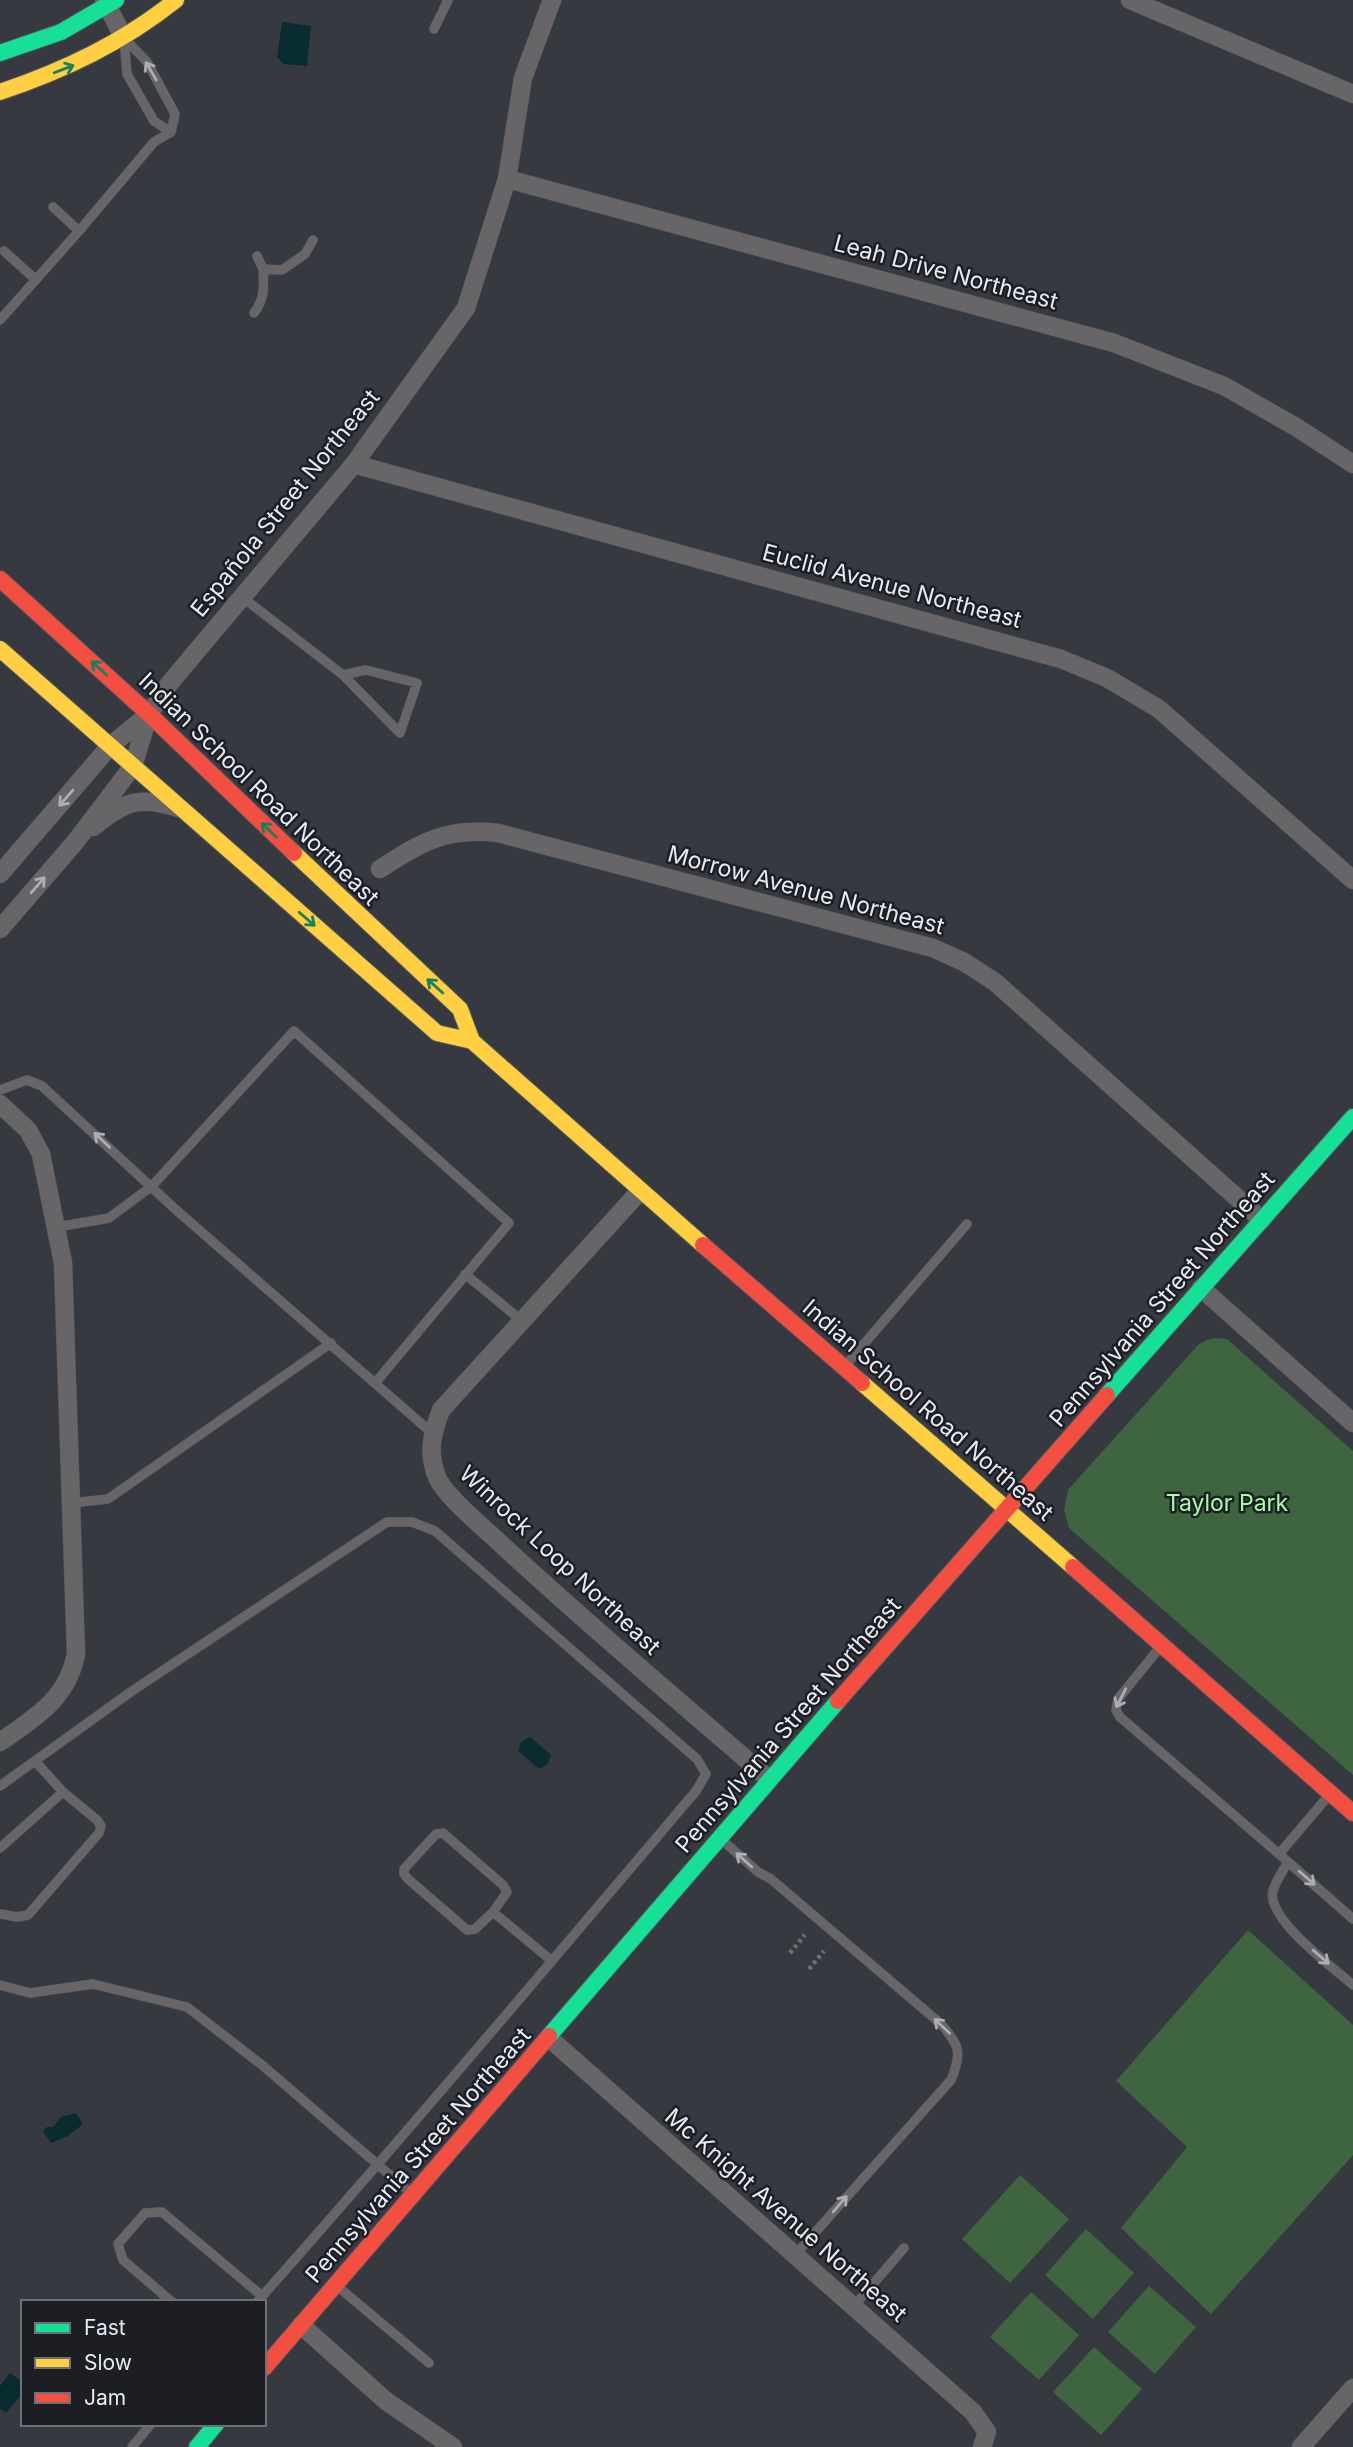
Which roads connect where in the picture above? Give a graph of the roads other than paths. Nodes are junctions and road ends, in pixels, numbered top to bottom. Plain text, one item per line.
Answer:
1 (176, 0) edge
2 (448, 0) edge
3 (552, 0) edge
4 (1130, 0) edge
5 (109, 2) edge
6 (434, 29) dead end
7 (124, 38) junction
8 (0, 53) edge
9 (0, 92) edge
10 (1353, 94) edge
11 (171, 132) junction
12 (507, 179) junction
13 (53, 207) dead end
14 (79, 231) junction
15 (313, 240) dead end
16 (4, 251) dead end
17 (257, 256) dead end
18 (263, 269) junction
19 (36, 280) junction
20 (254, 313) dead end
21 (0, 320) edge
22 (354, 464) junction
23 (1353, 464) edge
24 (0, 579) edge
25 (242, 597) junction
26 (0, 649) edge
27 (343, 675) junction
28 (149, 714) junction
29 (110, 746) junction
30 (133, 766) junction
31 (182, 810) junction
32 (76, 841) junction
33 (380, 869) dead end
34 (0, 874) edge
35 (1353, 880) edge
36 (0, 929) edge
37 (472, 1041) junction
38 (0, 1090) edge
39 (0, 1104) edge
40 (1353, 1117) edge
41 (152, 1186) junction
42 (640, 1191) junction
43 (1262, 1220) junction
44 (967, 1224) dead end
45 (57, 1227) junction
46 (466, 1273) junction
47 (1201, 1288) junction
48 (522, 1321) junction
49 (331, 1343) junction
50 (844, 1367) junction
51 (376, 1382) junction
52 (1353, 1423) edge
53 (432, 1433) junction
54 (71, 1503) junction
55 (1007, 1508) junction
56 (1163, 1644) junction
57 (0, 1742) edge
58 (36, 1761) junction
59 (769, 1779) junction
60 (0, 1786) edge
61 (64, 1792) junction
62 (1331, 1793) junction
63 (1353, 1813) edge
64 (720, 1838) junction
65 (0, 1848) edge
66 (1279, 1854) junction
67 (1288, 1862) junction
68 (493, 1912) junction
69 (0, 1914) edge
70 (1353, 1919) edge
71 (552, 1961) junction
72 (0, 1985) edge
73 (1353, 1985) edge
74 (549, 2038) junction
75 (378, 2165) junction
76 (413, 2196) junction
77 (904, 2248) dead end
78 (795, 2255) junction
79 (336, 2285) junction
80 (260, 2299) edge
81 (170, 2300) edge
82 (853, 2307) junction
83 (301, 2325) junction
84 (429, 2363) dead end
85 (266, 2366) edge
86 (1353, 2388) edge
87 (149, 2426) edge
88 (214, 2426) edge
89 (985, 2439) edge
90 (132, 2447) edge
91 (197, 2447) edge
92 (453, 2447) edge
93 (1301, 2447) edge

1 - 7 street
2 - 6 lane
3 - 12 street, Española Street Northeast
4 - 10 street
5 - 7 street
5 - 8 street
9 -> 7 street
7 - 11 lane
11 -> 7 lane
11 - 14 lane
12 - 22 street, Española Street Northeast
12 - 23 street, Leah Drive Northeast
13 - 14 lane
14 - 19 lane
15 - 18 lane
16 - 19 lane
17 - 18 lane
18 - 20 lane
19 - 21 lane
22 - 25 street, Española Street Northeast
22 - 35 street, Euclid Avenue Northeast
28 -> 24 street, Indian School Road Northeast
25 - 27 lane
25 - 28 street, Española Street Northeast
26 - 29 street, Indian School Road Northeast
27 - 27 lane
28 - 29 street
28 - 30 street
37 -> 28 street, Indian School Road Northeast
29 - 30 street, Indian School Road Northeast
29 -> 34 street
30 - 31 street, Indian School Road Northeast
30 - 32 street
31 - 32 street
31 -> 37 street, Indian School Road Northeast
36 -> 32 street
33 - 43 street, Morrow Avenue Northeast
37 - 42 street, Indian School Road Northeast
41 -> 38 lane
39 - 45 street
40 - 43 street, Pennsylvania Street Northeast
41 - 45 lane
41 - 46 lane
41 - 49 lane
42 - 48 street
42 - 50 street, Indian School Road Northeast
43 - 47 street, Pennsylvania Street Northeast
44 - 50 lane
45 - 54 street
46 - 48 lane
46 - 51 lane
47 - 52 street
47 - 55 street, Pennsylvania Street Northeast
48 - 53 street
49 - 51 lane
49 - 54 lane
50 - 55 street, Indian School Road Northeast
51 - 53 lane
53 - 59 street, Winrock Loop Northeast
54 - 57 street
55 - 56 street, Indian School Road Northeast
55 - 59 street, Pennsylvania Street Northeast
56 - 62 street, Indian School Road Northeast
56 -> 66 lane
58 - 60 lane
58 - 61 lane
58 - 71 lane
59 - 64 street, Pennsylvania Street Northeast
61 - 65 lane
61 - 69 lane
62 - 63 street, Indian School Road Northeast
62 - 66 lane
64 - 74 street, Pennsylvania Street Northeast
78 -> 64 lane
66 - 67 lane
67 -> 70 lane
67 -> 73 lane
68 - 68 lane
68 - 71 lane
71 - 75 lane
72 - 75 lane
74 - 76 street, Pennsylvania Street Northeast
74 - 78 street, Mc Knight Avenue Northeast
75 - 76 lane
75 - 80 lane
76 - 79 street, Pennsylvania Street Northeast
77 - 82 lane
78 - 82 street, Mc Knight Avenue Northeast
79 - 83 street, Pennsylvania Street Northeast
79 - 84 lane
80 - 81 lane
82 - 89 street, Mc Knight Avenue Northeast
83 - 85 street, Pennsylvania Street Northeast
83 - 92 street
86 - 93 street
87 - 90 lane
88 - 91 street

